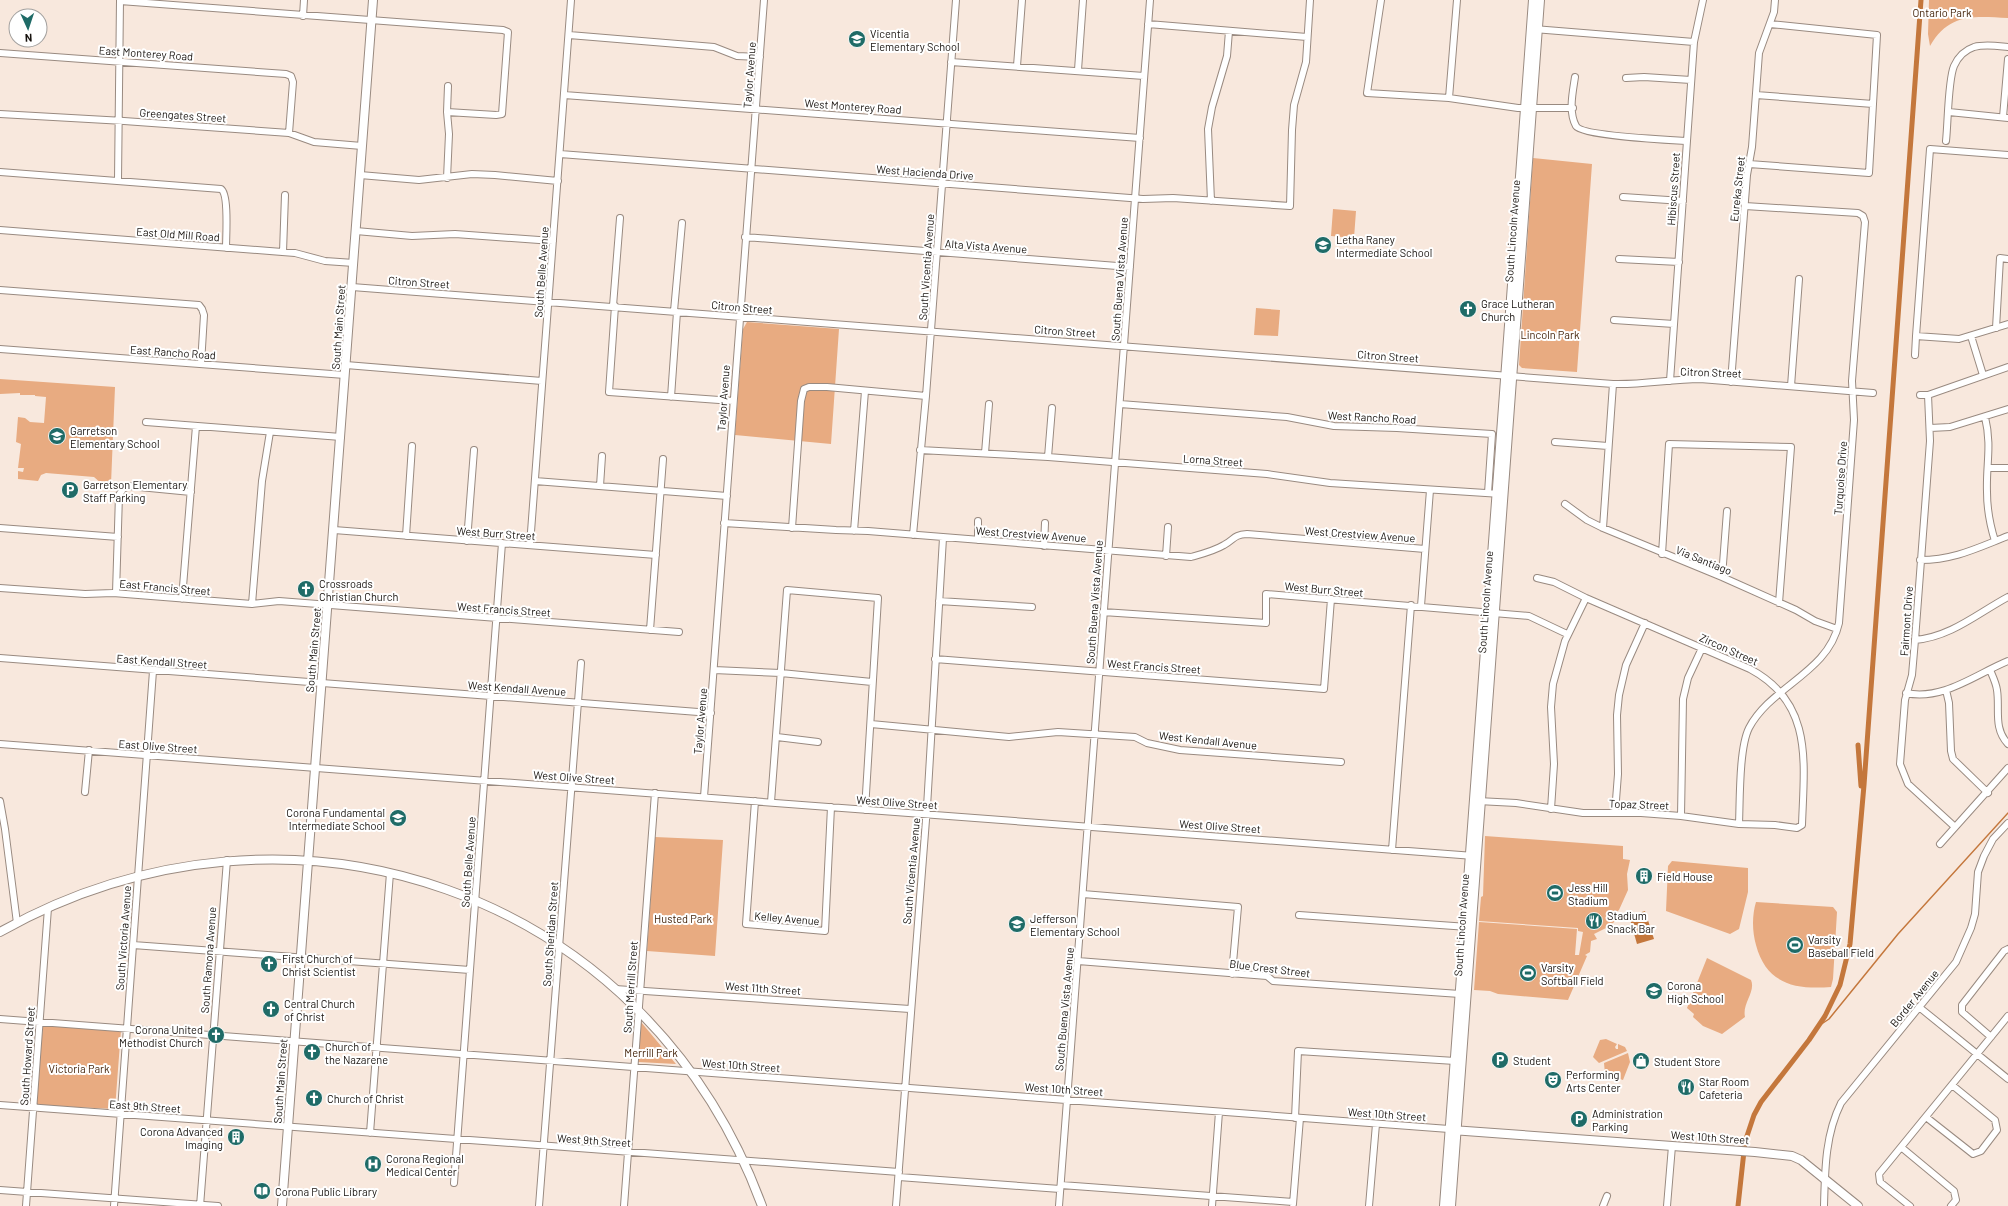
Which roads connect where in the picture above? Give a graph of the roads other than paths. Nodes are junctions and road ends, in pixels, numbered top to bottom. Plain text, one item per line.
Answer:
1 (304, 0) edge
2 (373, 0) edge
3 (571, 0) edge
4 (764, 0) edge
5 (956, 0) edge
6 (1022, 0) edge
7 (1082, 0) edge
8 (1150, 0) edge
9 (1310, 0) edge
10 (1381, 0) edge
11 (1456, 0) edge
12 (1533, 0) edge
13 (1540, 0) edge
14 (1702, 0) edge
15 (1775, 0) edge
16 (120, 1) edge
17 (303, 16) junction
18 (371, 21) junction
19 (1148, 24) junction
20 (1770, 24) junction
21 (1534, 29) junction
22 (1229, 31) junction
23 (569, 35) junction
24 (1307, 37) junction
25 (1694, 42) junction
26 (2008, 47) edge
27 (0, 53) edge
28 (760, 57) junction
29 (2008, 59) edge
30 (120, 61) junction
31 (951, 62) junction
32 (1017, 66) junction
33 (1078, 70) junction
34 (1144, 76) junction
35 (1575, 77) dead end
36 (1626, 78) dead end
37 (1691, 80) junction
38 (448, 86) dead end
39 (564, 95) junction
40 (1756, 95) junction
41 (1449, 98) junction
42 (1873, 104) junction
43 (1573, 108) junction
44 (756, 109) junction
45 (1528, 109) junction
46 (447, 112) junction
47 (1949, 112) junction
48 (0, 114) edge
49 (2006, 118) edge
50 (119, 120) junction
51 (947, 123) junction
52 (289, 133) junction
53 (1140, 138) junction
54 (1946, 140) dead end
55 (1686, 142) junction
56 (362, 146) junction
57 (560, 154) junction
58 (2008, 154) edge
59 (1748, 164) junction
60 (752, 169) junction
61 (0, 172) edge
62 (360, 175) junction
63 (447, 178) junction
64 (118, 180) junction
65 (558, 181) junction
66 (942, 184) junction
67 (286, 195) dead end
68 (1623, 197) dead end
69 (1135, 198) junction
70 (1211, 200) junction
71 (1683, 201) junction
72 (1745, 206) junction
73 (620, 218) dead end
74 (682, 223) dead end
75 (0, 230) edge
76 (356, 231) junction
77 (745, 237) junction
78 (553, 241) junction
79 (226, 248) junction
80 (284, 252) junction
81 (936, 252) junction
82 (1618, 259) dead end
83 (2008, 259) edge
84 (1679, 262) junction
85 (354, 263) junction
86 (1130, 267) junction
87 (1799, 279) dead end
88 (352, 286) junction
89 (0, 290) edge
90 (548, 301) junction
91 (614, 306) junction
92 (676, 312) junction
93 (739, 317) junction
94 (1614, 320) dead end
95 (1674, 324) junction
96 (2008, 324) edge
97 (1996, 328) junction
98 (931, 331) junction
99 (1916, 336) junction
100 (1971, 336) junction
101 (1124, 346) junction
102 (0, 349) edge
103 (1915, 355) dead end
104 (201, 364) junction
105 (346, 365) junction
106 (2008, 367) edge
107 (345, 375) junction
108 (1509, 375) junction
109 (1983, 375) junction
110 (542, 380) junction
111 (1670, 381) junction
112 (1731, 382) junction
113 (1614, 384) junction
114 (1791, 386) junction
115 (865, 391) junction
116 (1853, 391) junction
117 (1873, 392) dead end
118 (1920, 395) dead end
119 (1928, 395) junction
120 (671, 396) junction
121 (926, 396) junction
122 (733, 402) junction
123 (989, 404) dead end
124 (1120, 404) junction
125 (1052, 408) dead end
126 (2008, 409) edge
127 (1985, 417) junction
128 (146, 422) dead end
129 (196, 426) junction
130 (1930, 428) junction
131 (270, 432) junction
132 (341, 437) junction
133 (1555, 442) dead end
134 (412, 446) dead end
135 (1608, 446) junction
136 (474, 450) dead end
137 (920, 450) junction
138 (985, 454) junction
139 (602, 456) dead end
140 (1048, 457) junction
141 (663, 459) dead end
142 (1115, 463) junction
143 (1988, 468) junction
144 (2008, 468) edge
145 (535, 481) junction
146 (600, 486) junction
147 (661, 490) junction
148 (1430, 490) junction
149 (190, 492) junction
150 (1488, 494) junction
151 (1500, 494) junction
152 (727, 496) junction
153 (1565, 504) dead end
154 (1727, 511) dead end
155 (978, 521) dead end
156 (724, 523) junction
157 (1045, 523) dead end
158 (1168, 527) dead end
159 (0, 528) edge
160 (792, 528) junction
161 (1603, 528) junction
162 (334, 530) junction
163 (854, 531) junction
164 (913, 535) junction
165 (406, 536) junction
166 (2008, 536) edge
167 (118, 537) junction
168 (943, 538) junction
169 (978, 540) junction
170 (467, 541) junction
171 (1995, 541) junction
172 (502, 543) junction
173 (530, 545) junction
174 (1044, 546) junction
175 (1425, 549) junction
176 (1108, 551) junction
177 (1662, 554) junction
178 (656, 555) junction
179 (1166, 556) junction
180 (1920, 560) junction
181 (1722, 577) junction
182 (1537, 578) dead end
183 (0, 588) edge
184 (116, 593) junction
185 (2008, 596) edge
186 (1586, 598) junction
187 (182, 599) junction
188 (1331, 599) junction
189 (940, 601) junction
190 (1779, 603) junction
191 (252, 604) junction
192 (328, 604) junction
193 (1410, 606) junction
194 (1421, 606) junction
195 (1032, 607) dead end
196 (1104, 612) junction
197 (1492, 612) junction
198 (497, 618) junction
199 (1645, 623) junction
200 (650, 630) junction
201 (1837, 630) junction
202 (679, 632) dead end
203 (1568, 634) junction
204 (1915, 640) junction
205 (1702, 648) junction
206 (0, 658) edge
207 (935, 659) junction
208 (2008, 660) edge
209 (581, 662) dead end
210 (714, 670) junction
211 (1990, 670) junction
212 (153, 671) junction
213 (1100, 672) junction
214 (781, 673) junction
215 (872, 682) junction
216 (322, 683) junction
217 (1946, 690) junction
218 (1781, 693) junction
219 (1906, 693) junction
220 (491, 696) junction
221 (578, 703) junction
222 (711, 713) junction
223 (871, 724) junction
224 (932, 730) junction
225 (1095, 735) junction
226 (777, 737) junction
227 (818, 742) dead end
228 (0, 744) edge
229 (2008, 744) edge
230 (89, 750) junction
231 (146, 755) junction
232 (1341, 762) dead end
233 (315, 768) junction
234 (2008, 768) edge
235 (484, 780) junction
236 (571, 787) junction
237 (85, 792) dead end
238 (655, 793) junction
239 (1988, 793) junction
240 (704, 797) junction
241 (0, 801) edge
242 (755, 801) junction
243 (1478, 801) junction
244 (771, 802) junction
245 (831, 807) junction
246 (1551, 809) junction
247 (865, 810) junction
248 (1615, 813) junction
249 (926, 814) junction
250 (1681, 816) junction
251 (2008, 823) edge
252 (1739, 824) junction
253 (1802, 825) joint
254 (1088, 826) junction
255 (1955, 827) junction
256 (1940, 844) dead end
257 (1392, 850) junction
258 (1474, 856) junction
259 (227, 860) junction
260 (308, 860) junction
261 (391, 873) junction
262 (138, 875) junction
263 (1083, 894) junction
264 (475, 901) junction
265 (48, 907) junction
266 (1299, 916) dead end
267 (17, 922) junction
268 (1468, 927) junction
269 (0, 932) edge
270 (133, 945) junction
271 (559, 946) junction
272 (2008, 949) edge
273 (219, 951) junction
274 (301, 957) junction
275 (1078, 961) junction
276 (383, 964) junction
277 (470, 970) junction
278 (1232, 974) junction
279 (615, 989) junction
280 (640, 990) junction
281 (1460, 994) junction
282 (1919, 1007) junction
283 (910, 1009) junction
284 (639, 1012) junction
285 (2008, 1016) edge
286 (0, 1019) edge
287 (39, 1022) junction
288 (2002, 1023) junction
289 (2008, 1028) edge
290 (127, 1029) junction
291 (213, 1035) junction
292 (1991, 1037) junction
293 (294, 1041) junction
294 (377, 1048) junction
295 (1977, 1054) junction
296 (464, 1055) junction
297 (550, 1061) junction
298 (1455, 1061) junction
299 (634, 1068) junction
300 (691, 1072) junction
301 (2008, 1079) edge
302 (1952, 1085) junction
303 (905, 1087) junction
304 (1067, 1100) junction
305 (0, 1105) edge
306 (33, 1107) junction
307 (1219, 1112) junction
308 (120, 1114) junction
309 (1926, 1117) junction
310 (1297, 1118) junction
311 (206, 1120) junction
312 (1376, 1124) junction
313 (288, 1126) junction
314 (1452, 1130) junction
315 (370, 1133) junction
316 (457, 1140) junction
317 (544, 1146) junction
318 (1672, 1146) junction
319 (1901, 1148) junction
320 (628, 1152) junction
321 (743, 1160) junction
322 (899, 1175) junction
323 (1825, 1179) junction
324 (454, 1183) dead end
325 (1061, 1187) junction
326 (0, 1190) edge
327 (27, 1192) junction
328 (1213, 1196) junction
329 (1607, 1196) dead end
330 (114, 1198) junction
331 (1293, 1204) edge
332 (200, 1205) edge
333 (26, 1206) edge
334 (114, 1206) edge
335 (218, 1206) edge
336 (282, 1206) edge
337 (539, 1206) edge
338 (624, 1206) edge
339 (762, 1206) edge
340 (896, 1206) edge
341 (1059, 1206) edge
342 (1212, 1206) edge
343 (1370, 1206) edge
344 (1444, 1206) edge
345 (1451, 1206) edge
346 (1603, 1206) edge
347 (1667, 1206) edge
348 (1824, 1206) edge
349 (1858, 1206) edge
350 (1910, 1206) edge
351 (1951, 1206) edge

1 - 17 street
2 - 18 main road, South Main Street
3 - 23 street, South Belle Avenue
4 - 28 street, Taylor Avenue
5 - 31 street, South Vicentia Avenue
6 - 32 street
7 - 33 street
8 - 19 street, South Buena Vista Avenue
9 - 24 street
10 - 41 street
11 - 41 street
12 - 21 main road, South Lincoln Avenue
13 - 21 main road, South Lincoln Avenue
14 - 25 street, Hibiscus Street
15 - 20 street, Eureka Street
16 - 17 street
16 - 30 street
17 - 18 street
18 - 46 street
18 - 56 main road, South Main Street
19 - 22 street
19 - 34 street, South Buena Vista Avenue
20 - 40 street, Eureka Street
20 - 42 street
21 - 25 street
21 - 45 main road, South Lincoln Avenue
22 - 24 street
22 - 70 street
23 - 28 street
23 - 39 street, South Belle Avenue
24 - 70 street, West Hacienda Drive
25 - 37 street, Hibiscus Street
26 - 47 street
27 - 30 street, East Monterey Road
28 - 44 street, Taylor Avenue
29 - 49 street
30 - 50 street
30 - 52 street, East Monterey Road
31 - 32 street
31 - 51 street, South Vicentia Avenue
32 - 33 street
33 - 34 street
34 - 53 street, South Buena Vista Avenue
35 - 43 street
36 - 37 street
37 - 55 street, Hibiscus Street
38 - 46 street
39 - 44 street, West Monterey Road
39 - 57 street, South Belle Avenue
40 - 42 street
40 - 59 street, Eureka Street
41 - 45 street
42 - 59 street
43 - 45 street
43 - 55 street
44 - 51 street, West Monterey Road
44 - 60 street, Taylor Avenue
45 - 108 main road, South Lincoln Avenue
46 - 63 street
47 - 49 street
47 - 54 street
48 - 50 street, Greengates Street
50 - 52 street, Greengates Street
50 - 64 street
51 - 53 street, West Monterey Road
51 - 66 street, South Vicentia Avenue
52 - 56 street, Greengates Street
53 - 69 street, South Buena Vista Avenue
55 - 71 street, Hibiscus Street
56 - 62 main road, South Main Street
57 - 60 street, West Hacienda Drive
57 - 65 street, South Belle Avenue
58 - 99 street
59 - 72 street, Eureka Street
60 - 66 street, West Hacienda Drive
60 - 77 street, Taylor Avenue
61 - 64 street
62 - 63 street
62 - 76 main road, South Main Street
63 - 65 street
64 - 79 street
65 - 78 street, South Belle Avenue
66 - 69 street, West Hacienda Drive
66 - 81 street, South Vicentia Avenue
67 - 80 street
68 - 71 street
69 - 70 street, West Hacienda Drive
69 - 86 street, South Buena Vista Avenue
71 - 84 street, Hibiscus Street
72 - 112 street, Eureka Street
72 - 116 street, Turquoise Drive
73 - 91 street
74 - 92 street
75 - 79 street, East Old Mill Road
76 - 78 street
76 - 85 main road, South Main Street
77 - 81 street, Alta Vista Avenue
77 - 93 street, Taylor Avenue
78 - 90 street, South Belle Avenue
79 - 80 street, East Old Mill Road
80 - 85 street, East Old Mill Road
81 - 86 street, Alta Vista Avenue
81 - 98 street, South Vicentia Avenue
82 - 84 street
83 - 97 street
84 - 95 street, Hibiscus Street
85 - 88 main road, South Main Street
86 - 101 street, South Buena Vista Avenue
87 - 114 street
88 - 90 street, Citron Street
88 - 105 main road, South Main Street
89 - 104 street
90 - 91 street, Citron Street
90 - 110 street, South Belle Avenue
91 - 92 street, Citron Street
91 - 120 street
92 - 93 street, Citron Street
92 - 120 street
93 - 98 street, Citron Street
93 - 122 street, Taylor Avenue
94 - 95 street
95 - 111 street, Hibiscus Street
96 - 97 street
97 - 100 street
98 - 101 street, Citron Street
98 - 121 street, South Vicentia Avenue
99 - 100 street
99 - 103 street
100 - 109 street
101 - 108 street, Citron Street
101 - 124 street, South Buena Vista Avenue
102 - 104 street, East Rancho Road
104 - 107 street, East Rancho Road
105 - 107 main road, South Main Street
105 - 110 street
106 - 109 street
107 - 132 main road, South Main Street
108 - 113 street, Citron Street
108 - 151 main road, South Lincoln Avenue
109 - 119 street
110 - 145 street, South Belle Avenue
111 - 112 street, Citron Street
111 - 113 street, Citron Street
112 - 114 street, Citron Street
113 - 135 street
114 - 116 street, Citron Street
115 - 121 street
115 - 160 street
115 - 163 street
116 - 117 street, Citron Street
116 - 201 street, Turquoise Drive
118 - 119 street
119 - 130 street, Fairmont Drive
120 - 122 street
121 - 137 street, South Vicentia Avenue
122 - 152 street, Taylor Avenue
123 - 138 street
124 - 142 street, South Buena Vista Avenue
124 - 150 street, West Rancho Road
125 - 140 street
126 - 127 street
127 - 130 street
127 - 143 street
128 - 129 street
129 - 131 street
129 - 149 street
130 - 180 street, Fairmont Drive
131 - 132 street
131 - 191 street
132 - 162 main road, South Main Street
133 - 135 street
134 - 165 street
135 - 161 street
136 - 170 street
137 - 138 street, Lorna Street
137 - 164 street, South Vicentia Avenue
138 - 140 street, Lorna Street
139 - 146 street
140 - 142 street, Lorna Street
141 - 147 street
142 - 148 street, Lorna Street
142 - 176 street, South Buena Vista Avenue
143 - 144 street
143 - 171 street
145 - 146 street
145 - 173 street, South Belle Avenue
146 - 147 street
147 - 152 street
147 - 178 street
148 - 150 street, Lorna Street
148 - 175 street
149 - 167 street
149 - 187 street
150 - 151 street, Lorna Street
151 - 197 main road, South Lincoln Avenue
152 - 156 street, Taylor Avenue
153 - 161 street, Via Santiago
154 - 181 street
155 - 169 street
156 - 160 street, West Crestview Avenue
156 - 210 street, Taylor Avenue
157 - 174 street
158 - 179 street
159 - 167 street
160 - 163 street, West Crestview Avenue
161 - 177 street, Via Santiago
162 - 165 street, West Burr Street
162 - 192 main road, South Main Street
163 - 164 street, West Crestview Avenue
164 - 168 street, West Crestview Avenue
165 - 170 street, West Burr Street
166 - 171 street
167 - 184 street
168 - 169 street, West Crestview Avenue
168 - 189 street, South Vicentia Avenue
169 - 174 street, West Crestview Avenue
170 - 172 street, West Burr Street
171 - 180 street
172 - 173 street, West Burr Street
172 - 198 street, South Belle Avenue
173 - 178 street, West Burr Street
174 - 176 street, West Crestview Avenue
175 - 179 street, West Crestview Avenue
175 - 194 street
176 - 179 street, West Crestview Avenue
176 - 196 street, South Buena Vista Avenue
177 - 181 street, Via Santiago
177 - 190 street
178 - 200 street
180 - 204 street, Fairmont Drive
181 - 190 street, Via Santiago
182 - 186 street, Zircon Street
183 - 184 street, East Francis Street
184 - 187 street, East Francis Street
185 - 204 street
186 - 199 street, Zircon Street
186 - 203 street
187 - 191 street, East Francis Street
188 - 193 street, West Burr Street
188 - 196 street, West Burr Street
188 - 213 street, West Francis Street
189 - 195 street
189 - 207 street, South Vicentia Avenue
190 - 201 street, Via Santiago
191 - 192 street, East Francis Street
192 - 198 street, West Francis Street
192 - 216 main road, South Main Street
193 - 194 street, West Burr Street
193 - 257 street
194 - 197 street, West Burr Street
196 - 213 street, South Buena Vista Avenue
197 - 203 street, West Burr Street
197 - 243 main road, South Lincoln Avenue
198 - 200 street, West Francis Street
198 - 220 street, South Belle Avenue
199 - 205 street, Zircon Street
199 - 248 street
200 - 202 street, West Francis Street
201 - 218 street, Turquoise Drive
203 - 246 street
204 - 219 street, Fairmont Drive
205 - 218 street, Zircon Street
205 - 250 street
206 - 212 street, East Kendall Street
207 - 213 street, West Francis Street
207 - 224 street, South Vicentia Avenue
208 - 211 street
209 - 221 street, South Sheridan Street
210 - 214 street
210 - 222 street, Taylor Avenue
211 - 217 street
211 - 229 street
212 - 216 street, East Kendall Street
212 - 231 street, South Victoria Avenue
213 - 225 street, South Buena Vista Avenue
214 - 215 street
214 - 215 street
214 - 226 street
215 - 223 street
216 - 220 street, West Kendall Avenue
216 - 233 main road, South Main Street
217 - 219 street
217 - 239 street
218 - 252 street, Turquoise Drive
218 - 253 street, Zircon Street
219 - 255 street, Fairmont Drive
220 - 221 street, West Kendall Avenue
220 - 235 street, South Belle Avenue
221 - 222 street, West Kendall Avenue
221 - 236 street, South Sheridan Street
222 - 240 street, Taylor Avenue
223 - 224 street, West Kendall Avenue
223 - 247 street
224 - 225 street, West Kendall Avenue
224 - 249 street, South Vicentia Avenue
225 - 232 street, West Kendall Avenue
225 - 254 street, South Buena Vista Avenue
226 - 227 street
226 - 244 street
228 - 230 street, East Olive Street
230 - 231 street, East Olive Street
230 - 237 street
231 - 233 street, East Olive Street
231 - 262 street, South Victoria Avenue
233 - 235 street, West Olive Street
233 - 260 main road, South Main Street
234 - 239 street
235 - 236 street, West Olive Street
235 - 264 street, South Belle Avenue
236 - 238 street, West Olive Street
236 - 271 street, South Sheridan Street
238 - 240 street, West Olive Street
238 - 280 street, South Merrill Street
239 - 255 street
240 - 242 street, West Olive Street
241 - 267 street
242 - 244 street, West Olive Street
242 - 245 street, Kelley Avenue
243 - 246 street, Topaz Street
243 - 258 main road, South Lincoln Avenue
244 - 245 street, West Olive Street
245 - 247 street, West Olive Street
246 - 248 street, Topaz Street
247 - 249 street, West Olive Street
248 - 250 street, Topaz Street
249 - 254 street, West Olive Street
249 - 283 street, South Vicentia Avenue
250 - 252 street, Topaz Street
251 - 282 street, Border Avenue
252 - 253 street, Topaz Street
254 - 257 street, West Olive Street
254 - 263 street, South Buena Vista Avenue
255 - 256 street
257 - 258 street, West Olive Street
258 - 268 main road, South Lincoln Avenue
259 - 260 main road
259 - 262 main road
259 - 273 street, South Ramona Avenue
260 - 261 main road
260 - 274 main road, South Main Street
261 - 264 main road
261 - 276 street
262 - 265 main road
262 - 270 street, South Victoria Avenue
263 - 275 street, South Buena Vista Avenue
263 - 278 street
264 - 271 main road
264 - 277 street, South Belle Avenue
265 - 267 main road
265 - 287 street, South Howard Street
266 - 268 street
267 - 269 main road
268 - 281 main road, South Lincoln Avenue
268 - 314 main road, South Lincoln Avenue
270 - 273 street
270 - 290 street, South Victoria Avenue
271 - 279 main road
271 - 297 street, South Sheridan Street
272 - 292 street
273 - 274 street
273 - 291 street, South Ramona Avenue
274 - 276 street
274 - 293 main road, South Main Street
275 - 278 street, Blue Crest Street
275 - 304 street, South Buena Vista Avenue
276 - 277 street
276 - 294 street
277 - 296 street, South Belle Avenue
278 - 281 street, Blue Crest Street
279 - 280 street, West 11th Street
279 - 284 main road
280 - 283 street, West 11th Street
280 - 284 street, South Merrill Street
281 - 298 main road, South Lincoln Avenue
282 - 295 street
282 - 323 street, Border Avenue
283 - 303 street, South Vicentia Avenue
284 - 299 street, South Merrill Street
284 - 300 main road
285 - 288 street
286 - 287 street, West 10th Street
287 - 290 street, West 10th Street
287 - 306 street, South Howard Street
288 - 289 street
288 - 292 street
290 - 291 street, West 10th Street
290 - 308 street, South Victoria Avenue
291 - 293 street, West 10th Street
291 - 311 street, South Ramona Avenue
292 - 295 street
293 - 294 street, West 10th Street
293 - 313 main road, South Main Street
294 - 296 street, West 10th Street
294 - 315 street
295 - 301 street
295 - 302 street
296 - 297 street, West 10th Street
296 - 316 street, South Belle Avenue
297 - 299 street, West 10th Street
297 - 317 street, South Sheridan Street
298 - 310 street
298 - 314 main road, South Lincoln Avenue
299 - 300 street, West 10th Street
299 - 320 street, South Merrill Street
300 - 303 street, West 10th Street
300 - 321 main road
302 - 309 street
302 - 309 street
303 - 304 street, West 10th Street
303 - 322 street, South Vicentia Avenue
304 - 307 street, West 10th Street
304 - 325 street, South Buena Vista Avenue
305 - 306 street, East 9th Street
306 - 308 street, East 9th Street
306 - 327 street, South Howard Street
307 - 310 street, West 10th Street
307 - 328 street
308 - 311 street, East 9th Street
308 - 330 street, South Victoria Avenue
309 - 319 street
310 - 312 street, West 10th Street
310 - 331 street
311 - 313 street, East 9th Street
311 - 332 street, South Ramona Avenue
312 - 314 street, West 10th Street
312 - 343 street
313 - 315 street, West 9th Street
313 - 336 main road, South Main Street
314 - 318 main road, West 10th Street
314 - 344 main road, South Lincoln Avenue
314 - 345 main road, South Lincoln Avenue
315 - 316 street, West 9th Street
316 - 317 street, West 9th Street
316 - 324 street, South Belle Avenue
317 - 320 street, West 9th Street
317 - 337 street, South Sheridan Street
318 - 323 main road, West 10th Street
318 - 347 street
319 - 350 street
319 - 351 street
320 - 321 street, West 9th Street
320 - 338 street, South Merrill Street
321 - 322 street, West 9th Street
321 - 339 main road
322 - 325 street, West 9th Street
322 - 340 street, South Vicentia Avenue
323 - 348 street, Border Avenue
323 - 349 main road, West 10th Street
325 - 328 street, West 9th Street
325 - 341 street, South Buena Vista Avenue
326 - 327 street
327 - 330 street
327 - 333 street, South Howard Street
328 - 331 street, West 9th Street
328 - 342 street
329 - 346 street
330 - 332 street
330 - 334 street, South Victoria Avenue
332 - 335 street

